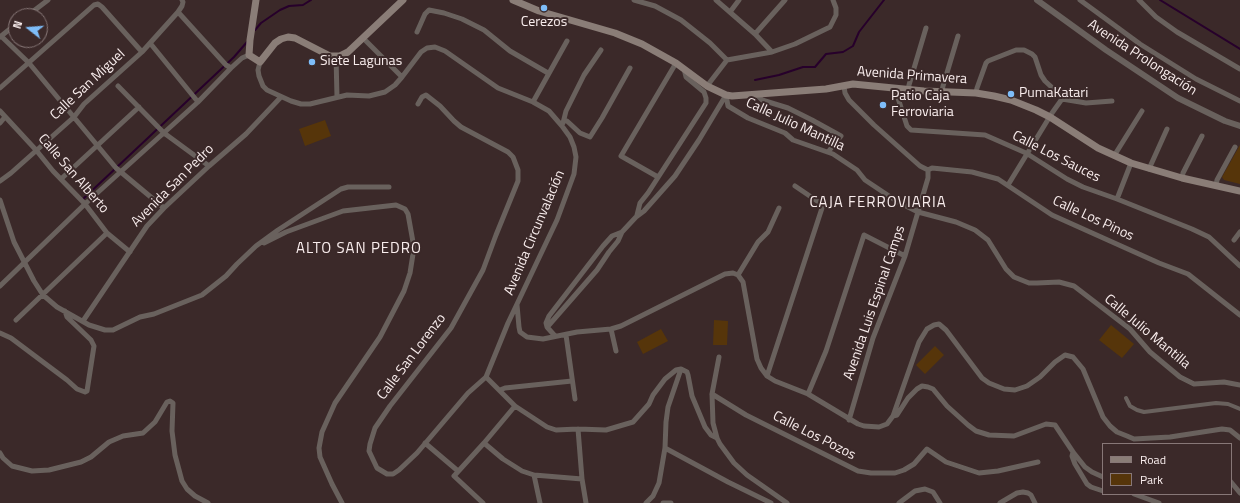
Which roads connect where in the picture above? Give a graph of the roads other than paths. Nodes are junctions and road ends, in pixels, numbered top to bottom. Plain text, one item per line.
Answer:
1 (48, 0) edge
2 (182, 0) edge
3 (256, 0) edge
4 (403, 0) edge
5 (513, 0) edge
6 (634, 0) edge
7 (659, 0) edge
8 (716, 0) edge
9 (739, 0) edge
10 (785, 0) edge
11 (833, 0) edge
12 (1037, 0) edge
13 (1080, 0) edge
14 (1139, 0) edge
15 (655, 6) junction
16 (38, 8) edge
17 (178, 12) junction
18 (730, 12) junction
19 (926, 28) dead end
20 (417, 32) dead end
21 (755, 34) junction
22 (1, 36) edge
23 (958, 36) dead end
24 (363, 38) junction
25 (567, 41) dead end
26 (150, 43) junction
27 (601, 50) dead end
28 (142, 52) junction
29 (772, 52) junction
30 (249, 55) junction
31 (336, 56) junction
32 (727, 60) junction
33 (260, 62) junction
34 (29, 63) junction
35 (676, 63) junction
36 (231, 68) junction
37 (630, 68) dead end
38 (684, 69) junction
39 (1240, 69) edge
40 (548, 73) junction
41 (402, 77) junction
42 (118, 86) dead end
43 (707, 86) junction
44 (844, 86) junction
45 (0, 88) edge
46 (896, 89) junction
47 (908, 90) junction
48 (942, 91) junction
49 (976, 93) junction
50 (756, 94) junction
51 (726, 95) junction
52 (281, 97) junction
53 (337, 97) junction
54 (1062, 99) junction
55 (1112, 101) dead end
56 (1240, 101) edge
57 (198, 102) junction
58 (533, 102) junction
59 (418, 104) dead end
60 (139, 107) junction
61 (1142, 110) dead end
62 (0, 111) edge
63 (6, 117) junction
64 (74, 117) junction
65 (1050, 117) junction
66 (0, 123) edge
67 (563, 123) junction
68 (1240, 126) edge
69 (1167, 129) dead end
70 (164, 133) junction
71 (1202, 136) dead end
72 (97, 145) junction
73 (1235, 147) dead end
74 (36, 150) junction
75 (828, 152) junction
76 (1026, 153) junction
77 (1114, 156) junction
78 (1130, 163) junction
79 (208, 166) junction
80 (1149, 169) junction
81 (928, 170) junction
82 (120, 172) junction
83 (658, 177) junction
84 (1182, 178) junction
85 (61, 179) junction
86 (0, 181) edge
87 (1008, 185) junction
88 (795, 186) dead end
89 (1216, 186) junction
90 (390, 187) dead end
91 (1240, 191) edge
92 (1116, 198) junction
93 (0, 200) edge
94 (85, 204) junction
95 (164, 208) junction
96 (779, 208) dead end
97 (918, 212) junction
98 (637, 215) junction
99 (622, 232) junction
100 (1240, 232) edge
101 (107, 233) junction
102 (1234, 240) dead end
103 (256, 246) junction
104 (130, 252) junction
105 (905, 256) junction
106 (24, 263) junction
107 (1240, 266) edge
108 (738, 275) junction
109 (0, 286) edge
110 (42, 295) junction
111 (517, 304) junction
112 (64, 311) junction
113 (1240, 315) edge
114 (16, 320) dead end
115 (83, 322) junction
116 (547, 325) junction
117 (611, 328) junction
118 (0, 333) edge
119 (566, 335) junction
120 (555, 336) junction
121 (616, 351) dead end
122 (719, 357) dead end
123 (681, 369) junction
124 (767, 376) junction
125 (486, 377) junction
126 (572, 381) junction
127 (1240, 385) edge
128 (500, 390) junction
129 (712, 394) junction
130 (808, 394) junction
131 (1126, 398) dead end
132 (575, 399) dead end
133 (515, 406) junction
134 (1240, 409) edge
135 (893, 416) junction
136 (850, 420) junction
137 (578, 429) junction
138 (717, 438) junction
139 (1240, 438) edge
140 (425, 443) junction
141 (484, 443) junction
142 (666, 448) junction
143 (1073, 452) junction
144 (0, 453) edge
145 (1038, 462) dead end
146 (458, 471) junction
147 (534, 475) junction
148 (1102, 476) edge
149 (582, 478) junction
150 (1232, 483) edge
151 (1102, 491) edge
152 (1240, 492) edge
153 (1137, 495) edge
154 (208, 503) edge
155 (342, 503) edge
156 (483, 503) edge
157 (540, 503) edge
158 (586, 503) edge
159 (646, 503) edge
160 (663, 503) edge
161 (671, 503) edge
162 (771, 503) edge
163 (787, 503) edge
164 (899, 503) edge
165 (940, 503) edge
166 (1000, 503) edge
167 (1035, 503) edge
168 (1159, 503) edge

1 - 16 street
2 - 17 street, Calle San Miguel
3 - 30 main road
4 - 24 main road
5 - 35 main road, Avenida Primavera
6 - 15 street
7 - 15 street
8 - 18 street
9 - 18 street
10 - 21 street
11 - 29 street
12 - 68 street, Avenida Prolongación
13 - 56 street
14 - 39 street
15 - 32 street
17 - 26 street, Calle San Miguel
17 - 36 street
18 - 21 street
19 - 47 street
20 - 40 street
21 - 29 street
22 - 34 street
23 - 48 street
24 - 31 main road
24 - 41 street
25 - 40 street
26 - 28 street, Calle San Miguel
26 - 57 street
27 - 67 street
28 - 34 street
28 - 64 street, Calle San Miguel
29 - 32 street
30 - 33 main road
30 - 36 street
31 - 33 main road
31 - 53 street
32 - 43 street
33 - 52 street, Avenida Circunvalación
34 - 45 street
34 - 64 street
35 - 38 main road, Avenida Primavera
35 - 83 street
36 - 57 street
37 - 67 street
38 - 43 main road, Avenida Primavera
38 - 83 street
40 - 58 street
41 - 53 street, Avenida Circunvalación
41 - 58 street, Avenida Circunvalación
42 - 60 street
43 - 51 main road, Avenida Primavera
44 - 46 main road, Avenida Primavera
44 - 50 main road, Avenida Primavera
44 - 81 street
46 - 47 main road, Avenida Primavera
46 - 76 street, Calle Los Sauces
47 - 48 main road, Avenida Primavera
48 - 49 main road, Avenida Primavera
49 - 54 street
49 - 65 main road, Avenida Primavera
50 - 51 main road, Avenida Primavera
50 - 75 street
51 - 75 street, Calle Julio Mantilla
51 - 98 street
52 - 53 street, Avenida Circunvalación
52 - 79 street, Avenida San Pedro
54 - 55 street
54 - 65 street
57 - 70 street
58 - 67 street, Avenida Circunvalación
59 - 140 street, Calle San Lorenzo
60 - 70 street
60 - 72 street
61 - 77 street
62 - 63 street, Calle San Alberto
63 - 66 street
63 - 74 street, Calle San Alberto
64 - 72 street
64 - 74 street, Calle San Miguel
65 - 76 street
65 - 77 main road, Avenida Primavera
67 - 111 street, Avenida Circunvalación
69 - 80 street
70 - 79 street
70 - 82 street
71 - 84 street
72 - 82 street
72 - 85 street
73 - 89 street
74 - 85 street, Calle San Alberto
74 - 86 street, Calle San Miguel
75 - 97 street, Calle Julio Mantilla
76 - 87 street
76 - 92 street, Calle Los Sauces
77 - 78 main road, Avenida Primavera
78 - 80 main road, Avenida Primavera
78 - 92 street
79 - 95 street, Avenida San Pedro
80 - 84 main road, Avenida Primavera
81 - 87 street, Calle Los Pinos
81 - 97 street, Avenida Luis Espinal Camps
82 - 94 street
82 - 95 street
83 - 98 street
84 - 89 main road, Avenida Primavera
85 - 94 street, Calle San Alberto
87 - 113 street, Calle Los Pinos
88 - 124 street
89 - 91 main road, Avenida Primavera
90 - 103 street
92 - 107 street, Calle Los Sauces
93 - 106 street
94 - 101 street, Calle San Alberto
94 - 106 street
95 - 104 street, Avenida San Pedro
96 - 108 street
97 - 105 street, Avenida Luis Espinal Camps
97 - 127 street, Calle Julio Mantilla
98 - 99 street
99 - 116 street
99 - 116 street
100 - 102 street
101 - 104 street, Calle San Alberto
101 - 110 street
103 - 115 street
103 - 155 street
104 - 115 street, Avenida San Pedro
105 - 130 street
105 - 136 street, Avenida Luis Espinal Camps
106 - 109 street
106 - 110 street
108 - 117 street, Avenida Circunvalación
108 - 124 street
110 - 112 street
110 - 114 street
111 - 120 street, Avenida Circunvalación
111 - 125 street, Calle San Lorenzo
112 - 115 street
112 - 118 street
116 - 120 street
117 - 119 street, Avenida Circunvalación
117 - 121 street
119 - 120 street, Avenida Circunvalación
119 - 126 street
122 - 129 street
123 - 137 street
123 - 138 street
123 - 142 street
124 - 130 street
125 - 128 street
125 - 140 street, Calle San Lorenzo
126 - 128 street
126 - 132 street
128 - 133 street
129 - 138 street
129 - 145 street, Calle Los Pozos
130 - 136 street
131 - 134 street
133 - 137 street
133 - 141 street
135 - 136 street
135 - 139 street
135 - 143 street
137 - 149 street
138 - 163 street
140 - 146 street
141 - 146 street
141 - 147 street
142 - 159 street
142 - 162 street
143 - 148 street
143 - 151 street
144 - 154 street
146 - 156 street
147 - 149 street
147 - 157 street
149 - 158 street
150 - 152 street
153 - 168 street
160 - 161 street
164 - 165 street
166 - 167 street

